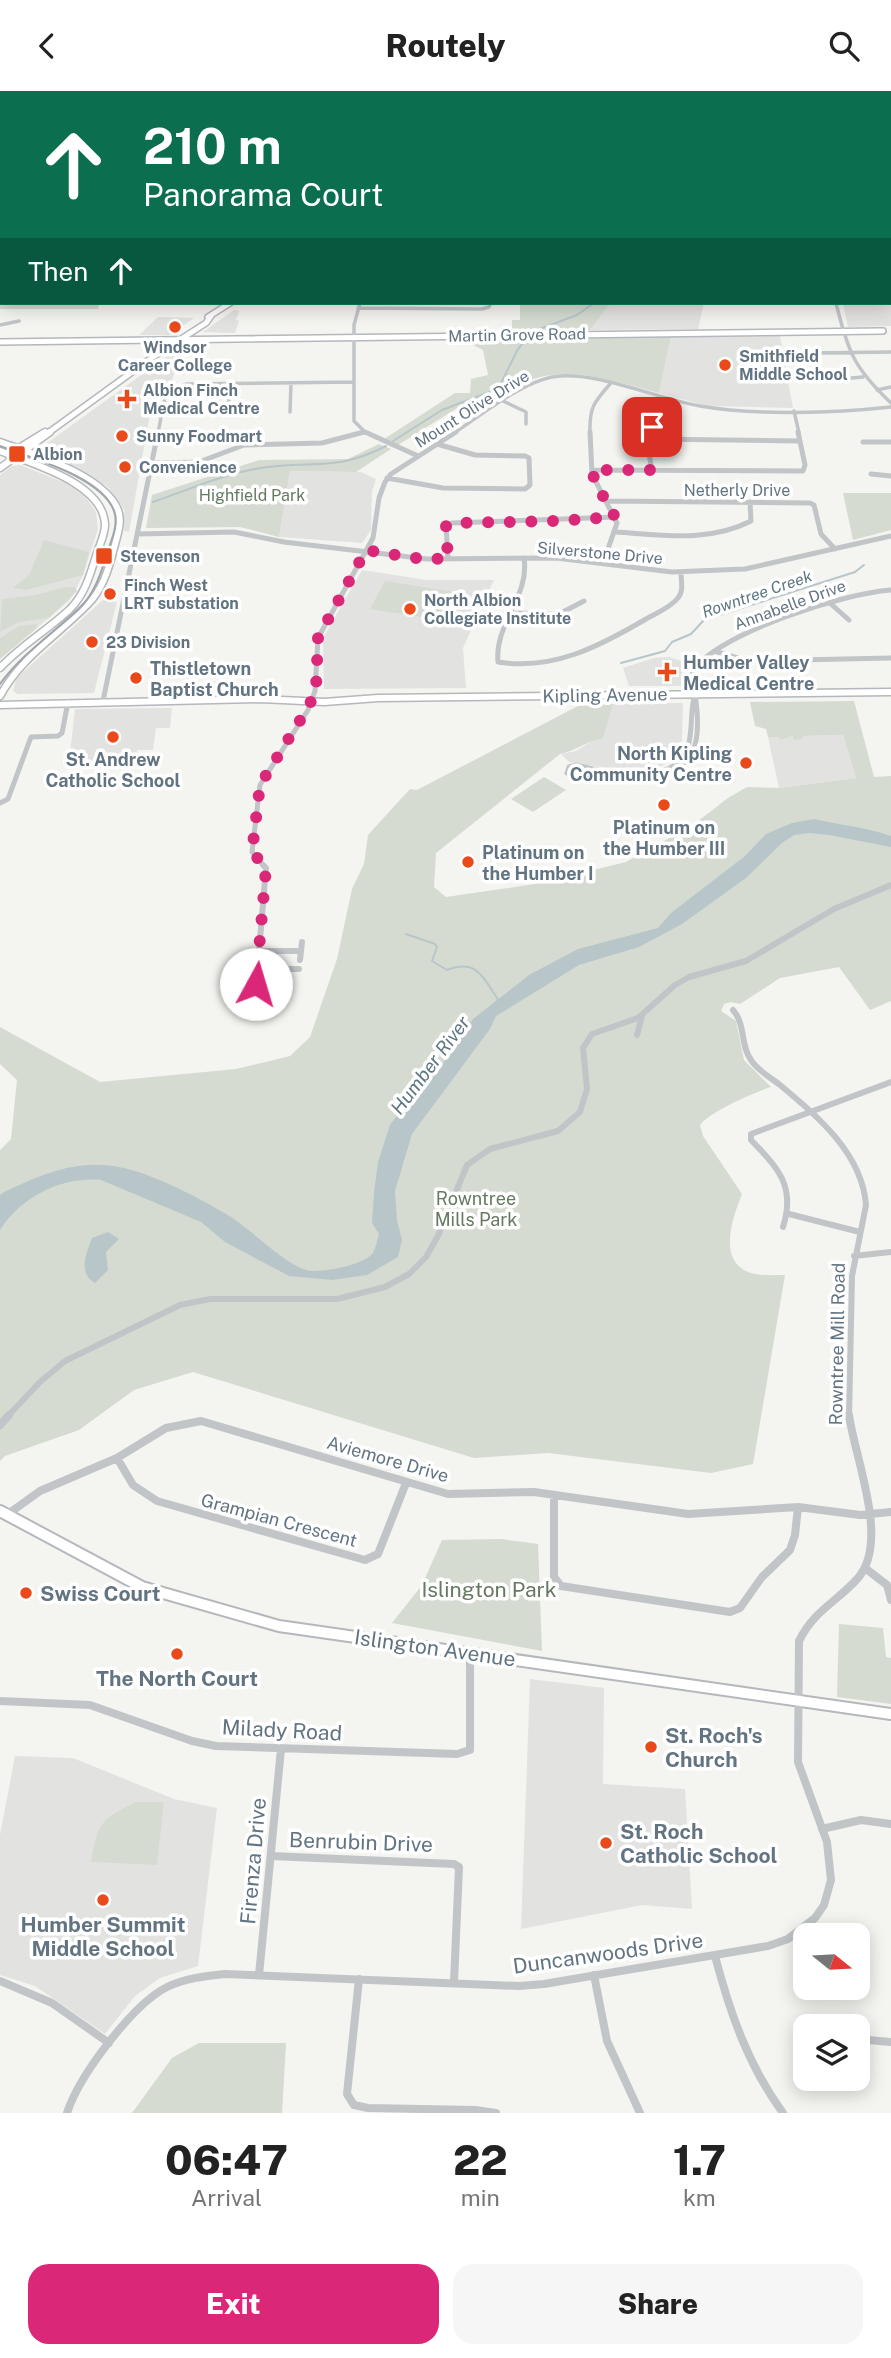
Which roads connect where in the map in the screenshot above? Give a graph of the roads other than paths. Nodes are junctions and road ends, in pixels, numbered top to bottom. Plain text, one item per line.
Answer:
1 (227, 305) edge
2 (359, 305) edge
3 (434, 305) edge
4 (489, 305) edge
5 (836, 305) edge
6 (435, 310) junction
7 (211, 316) junction
8 (19, 321) dead end
9 (0, 325) edge
10 (201, 327) junction
11 (891, 330) edge
12 (842, 331) junction
13 (216, 337) junction
14 (354, 337) junction
15 (237, 338) junction
16 (178, 339) junction
17 (117, 340) junction
18 (145, 341) junction
19 (0, 342) edge
20 (156, 352) junction
21 (848, 352) junction
22 (891, 352) edge
23 (813, 353) dead end
24 (149, 359) junction
25 (863, 377) junction
26 (818, 381) dead end
27 (353, 382) junction
28 (292, 383) junction
29 (231, 384) junction
30 (610, 384) junction
31 (891, 387) edge
32 (877, 390) junction
33 (503, 401) junction
34 (891, 405) edge
35 (794, 411) junction
36 (290, 412) dead end
37 (227, 413) dead end
38 (526, 423) dead end
39 (363, 432) junction
40 (660, 439) junction
41 (649, 441) junction
42 (800, 441) junction
43 (0, 442) edge
44 (863, 442) dead end
45 (891, 442) edge
46 (437, 444) junction
47 (20, 450) junction
48 (0, 451) edge
49 (418, 456) junction
50 (11, 457) junction
51 (0, 461) edge
52 (151, 463) junction
53 (0, 468) edge
54 (592, 470) junction
55 (652, 470) junction
56 (871, 474) dead end
57 (891, 476) edge
58 (387, 478) junction
59 (607, 501) junction
60 (750, 502) junction
61 (615, 517) junction
62 (616, 533) junction
63 (137, 534) junction
64 (891, 536) edge
65 (884, 538) junction
66 (891, 545) edge
67 (835, 549) junction
68 (366, 550) junction
69 (524, 558) junction
70 (448, 559) junction
71 (603, 563) junction
72 (681, 572) junction
73 (891, 590) edge
74 (584, 601) dead end
75 (831, 604) junction
76 (512, 613) junction
77 (849, 620) dead end
78 (714, 651) junction
79 (891, 658) edge
80 (0, 668) edge
81 (891, 692) edge
82 (695, 694) junction
83 (0, 698) edge
84 (103, 701) junction
85 (68, 702) junction
86 (311, 702) junction
87 (51, 703) junction
88 (0, 705) edge
89 (690, 736) junction
90 (698, 737) junction
91 (0, 803) edge
92 (891, 885) edge
93 (302, 942) dead end
94 (259, 951) junction
95 (301, 951) junction
96 (300, 960) dead end
97 (257, 969) junction
98 (299, 969) dead end
99 (256, 984) dead end
100 (733, 1010) dead end
101 (642, 1016) junction
102 (637, 1035) dead end
103 (891, 1082) edge
104 (812, 1111) junction
105 (789, 1214) junction
106 (783, 1227) dead end
107 (860, 1232) junction
108 (891, 1252) edge
109 (854, 1257) junction
110 (0, 1425) edge
111 (117, 1458) junction
112 (406, 1483) junction
113 (554, 1495) junction
114 (798, 1507) junction
115 (891, 1512) edge
116 (4, 1513) edge
117 (871, 1515) junction
118 (865, 1568) junction
119 (891, 1600) edge
120 (470, 1653) junction
121 (798, 1700) junction
122 (0, 1701) edge
123 (891, 1714) edge
124 (281, 1749) junction
125 (891, 1824) edge
126 (822, 1829) junction
127 (271, 1856) junction
128 (715, 1956) junction
129 (259, 1975) junction
130 (594, 1975) junction
131 (359, 1979) junction
132 (0, 1981) edge
133 (454, 1982) junction
134 (870, 2040) edge
135 (891, 2042) edge
136 (109, 2043) junction
137 (67, 2113) edge
138 (496, 2113) edge
139 (640, 2113) edge
140 (783, 2113) edge

1 - 7 main road
2 - 6 street
2 - 14 street
3 - 6 street
4 - 6 street
5 - 12 street
7 - 10 main road
7 - 16 main road
8 - 9 street
10 - 13 main road
10 - 16 main road
11 - 12 main road, Martin Grove Road
12 - 14 main road, Martin Grove Road
12 - 21 street
13 - 15 main road, Martin Grove Road
13 - 16 main road, Martin Grove Road
14 - 15 main road, Martin Grove Road
14 - 27 street
15 - 16 main road, Martin Grove Road
16 - 17 main road, Martin Grove Road
16 - 18 main road, Martin Grove Road
16 - 20 main road
16 - 24 main road
17 - 18 main road, Martin Grove Road
17 - 19 main road, Martin Grove Road
18 - 20 main road
20 - 24 main road
21 - 22 street
21 - 23 street
21 - 25 street
24 - 47 main road
25 - 26 street
25 - 32 street
27 - 28 street
27 - 39 street
28 - 29 street
28 - 36 street
29 - 37 street
29 - 52 street
30 - 33 street, Mount Olive Drive
30 - 35 street, Mount Olive Drive
30 - 54 street
31 - 32 street
32 - 34 street
33 - 38 street
33 - 46 street, Mount Olive Drive
34 - 35 street, Mount Olive Drive
35 - 42 street
39 - 49 street
39 - 52 street
40 - 41 street
40 - 41 street
40 - 42 street
41 - 55 street
42 - 55 street
43 - 47 main road
44 - 45 street
46 - 49 street, Mount Olive Drive
46 - 58 street
47 - 50 main road
47 - 83 main road
48 - 50 main road
49 - 58 street, Mount Olive Drive
50 - 51 main road
50 - 53 main road
50 - 80 main road
52 - 63 street
54 - 55 street
54 - 59 street
56 - 57 street
58 - 68 street
59 - 60 street, Netherly Drive
59 - 61 street
60 - 62 street
60 - 67 street, Netherly Drive
61 - 62 street
61 - 70 street
62 - 71 street
63 - 68 street, Silverstone Drive
63 - 84 street
64 - 65 street, Silverstone Drive
65 - 66 street
65 - 67 street, Silverstone Drive
67 - 72 street, Silverstone Drive
68 - 70 street, Silverstone Drive
68 - 86 street
69 - 70 street, Silverstone Drive
69 - 71 street, Silverstone Drive
69 - 76 street
71 - 72 street, Silverstone Drive
72 - 76 street
73 - 75 street, Annabelle Drive
74 - 76 street
75 - 77 street
75 - 78 street, Annabelle Drive
78 - 79 street
78 - 82 street, Annabelle Drive
81 - 82 main road, Kipling Avenue
82 - 86 main road, Kipling Avenue
82 - 89 street
82 - 90 street
83 - 87 main road, Kipling Avenue
84 - 85 main road, Kipling Avenue
84 - 86 main road, Kipling Avenue
85 - 87 main road, Kipling Avenue
85 - 91 street
86 - 94 street
87 - 88 main road, Kipling Avenue
89 - 90 street
89 - 90 street
92 - 101 street
93 - 95 street
94 - 95 street
94 - 97 street
95 - 96 street
97 - 98 street
97 - 99 street
100 - 104 street, Rowntree Mill Road
101 - 102 street
101 - 110 street
103 - 104 street
104 - 105 street
104 - 107 street, Rowntree Mill Road
105 - 106 street
105 - 107 street
107 - 109 street, Rowntree Mill Road
108 - 109 street
109 - 117 street, Rowntree Mill Road
111 - 112 street, Aviemore Drive
111 - 112 street, Grampian Crescent
111 - 116 street, Aviemore Drive
112 - 113 street, Aviemore Drive
113 - 114 street, Aviemore Drive
113 - 114 street
114 - 117 street, Aviemore Drive
115 - 117 street, Aviemore Drive
116 - 120 main road, Islington Avenue
117 - 118 street, Rowntree Mill Road
118 - 119 street
118 - 121 street, Rowntree Mill Road
120 - 121 main road, Islington Avenue
120 - 124 street, Milady Road
121 - 123 main road, Islington Avenue
121 - 126 street, Duncanwoods Drive
122 - 124 street, Milady Road
124 - 127 street, Firenza Drive
125 - 126 street
126 - 128 street, Duncanwoods Drive
127 - 129 street, Firenza Drive
127 - 133 street, Benrubin Drive
128 - 130 street, Duncanwoods Drive
128 - 140 street
129 - 131 street, Duncanwoods Drive
129 - 136 street, Duncanwoods Drive
130 - 133 street, Duncanwoods Drive
130 - 139 street
131 - 133 street, Duncanwoods Drive
131 - 138 street
132 - 136 street
134 - 135 street
136 - 137 street, Duncanwoods Drive

